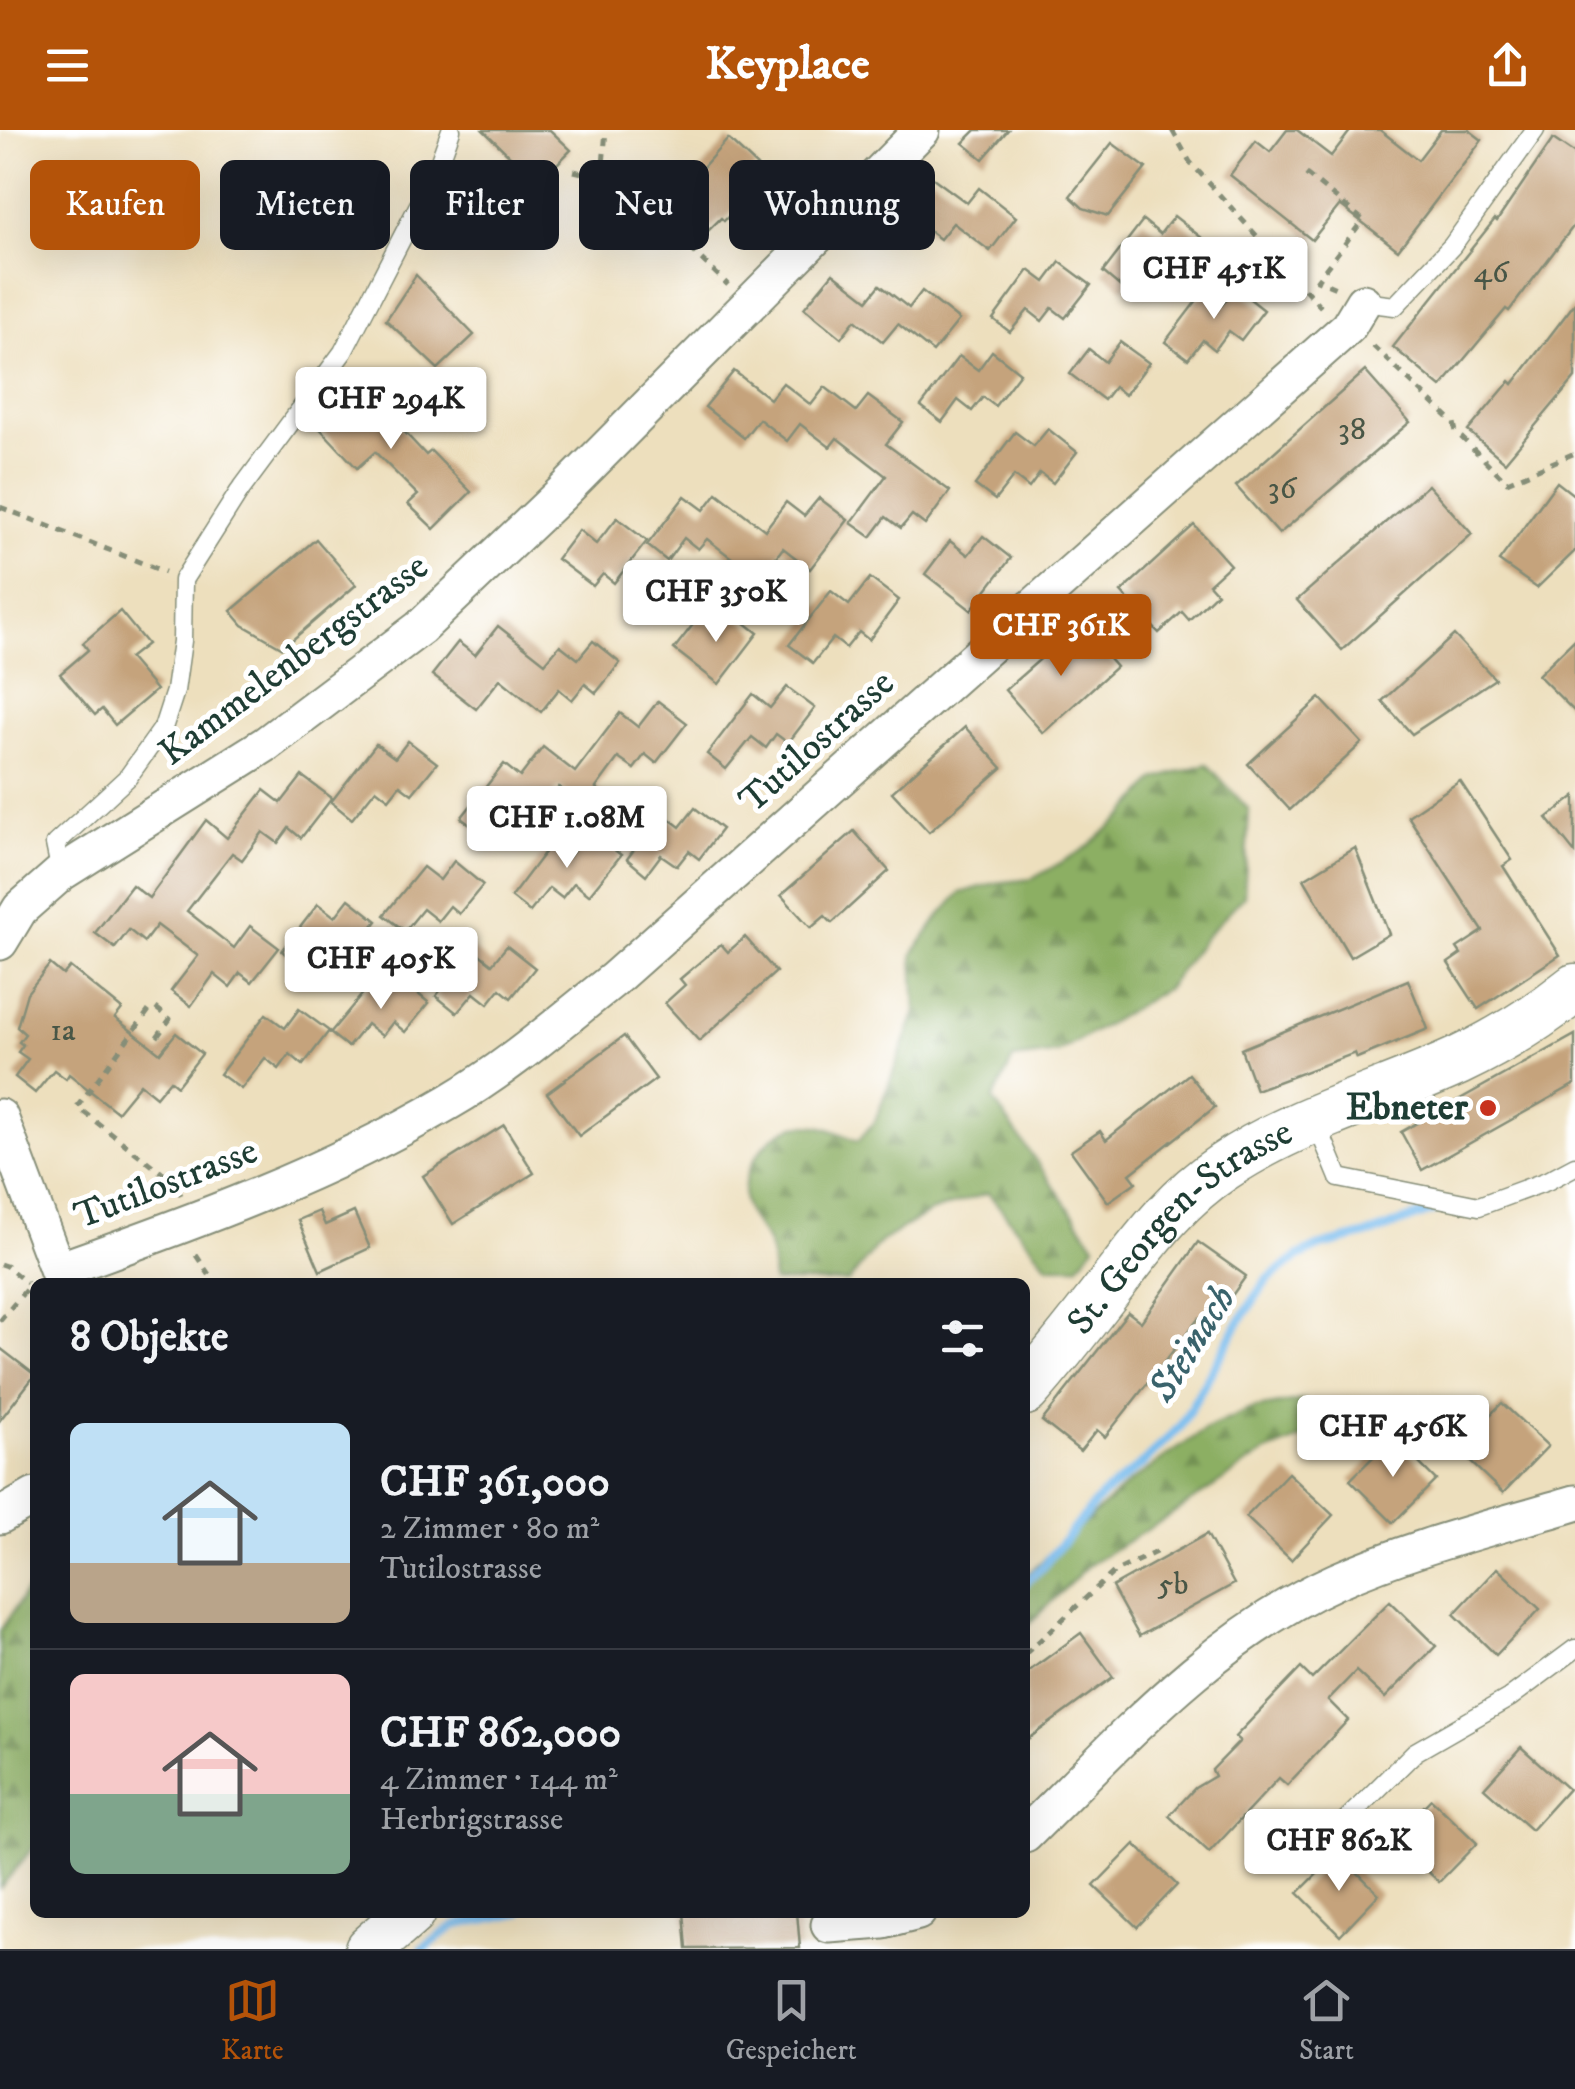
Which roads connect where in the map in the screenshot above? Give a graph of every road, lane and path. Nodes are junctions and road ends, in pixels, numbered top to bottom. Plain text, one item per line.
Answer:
1 (451, 130) edge
2 (606, 130) edge
3 (922, 130) edge
4 (1172, 130) edge
5 (1534, 130) edge
6 (604, 160) edge
7 (574, 171) dead end
8 (579, 172) edge
9 (1306, 174) dead end
10 (692, 250) edge
11 (715, 272) dead end
12 (1318, 280) dead end
13 (1363, 302) junction
14 (1364, 338) dead end
15 (1575, 453) edge
16 (0, 507) edge
17 (183, 580) junction
18 (61, 873) junction
19 (0, 942) edge
20 (1575, 988) edge
21 (157, 1037) dead end
22 (0, 1117) edge
23 (1314, 1119) junction
24 (1575, 1166) edge
25 (184, 1202) dead end
26 (188, 1244) dead end
27 (0, 1264) edge
28 (45, 1278) edge
29 (48, 1278) edge
30 (51, 1278) edge
31 (211, 1278) edge
32 (30, 1295) edge
33 (0, 1321) edge
34 (1030, 1384) edge
35 (30, 1499) edge
36 (1575, 1503) edge
37 (0, 1516) edge
38 (1160, 1550) dead end
39 (1575, 1648) edge
40 (1030, 1649) edge
41 (1030, 1830) edge
42 (1332, 1834) dead end
43 (404, 1918) edge
44 (895, 1918) edge
45 (828, 1929) edge
46 (369, 1949) edge

1 - 17 lane
2 - 6 path
3 - 18 street, Kammelenbergstrasse
4 - 13 path
5 - 13 lane
7 - 8 path
9 - 12 path
10 - 11 path
13 - 30 street, Tutilostrasse
14 - 15 path
16 - 17 path
17 - 18 lane
18 - 19 street, Kammelenbergstrasse
20 - 23 street, St. Georgen-Strasse
21 - 25 path
22 - 29 street
23 - 24 lane
23 - 34 street, St. Georgen-Strasse
26 - 31 path
27 - 28 path
32 - 33 path
35 - 37 street
36 - 41 street
38 - 40 path
39 - 42 lane
43 - 46 street
44 - 45 street

